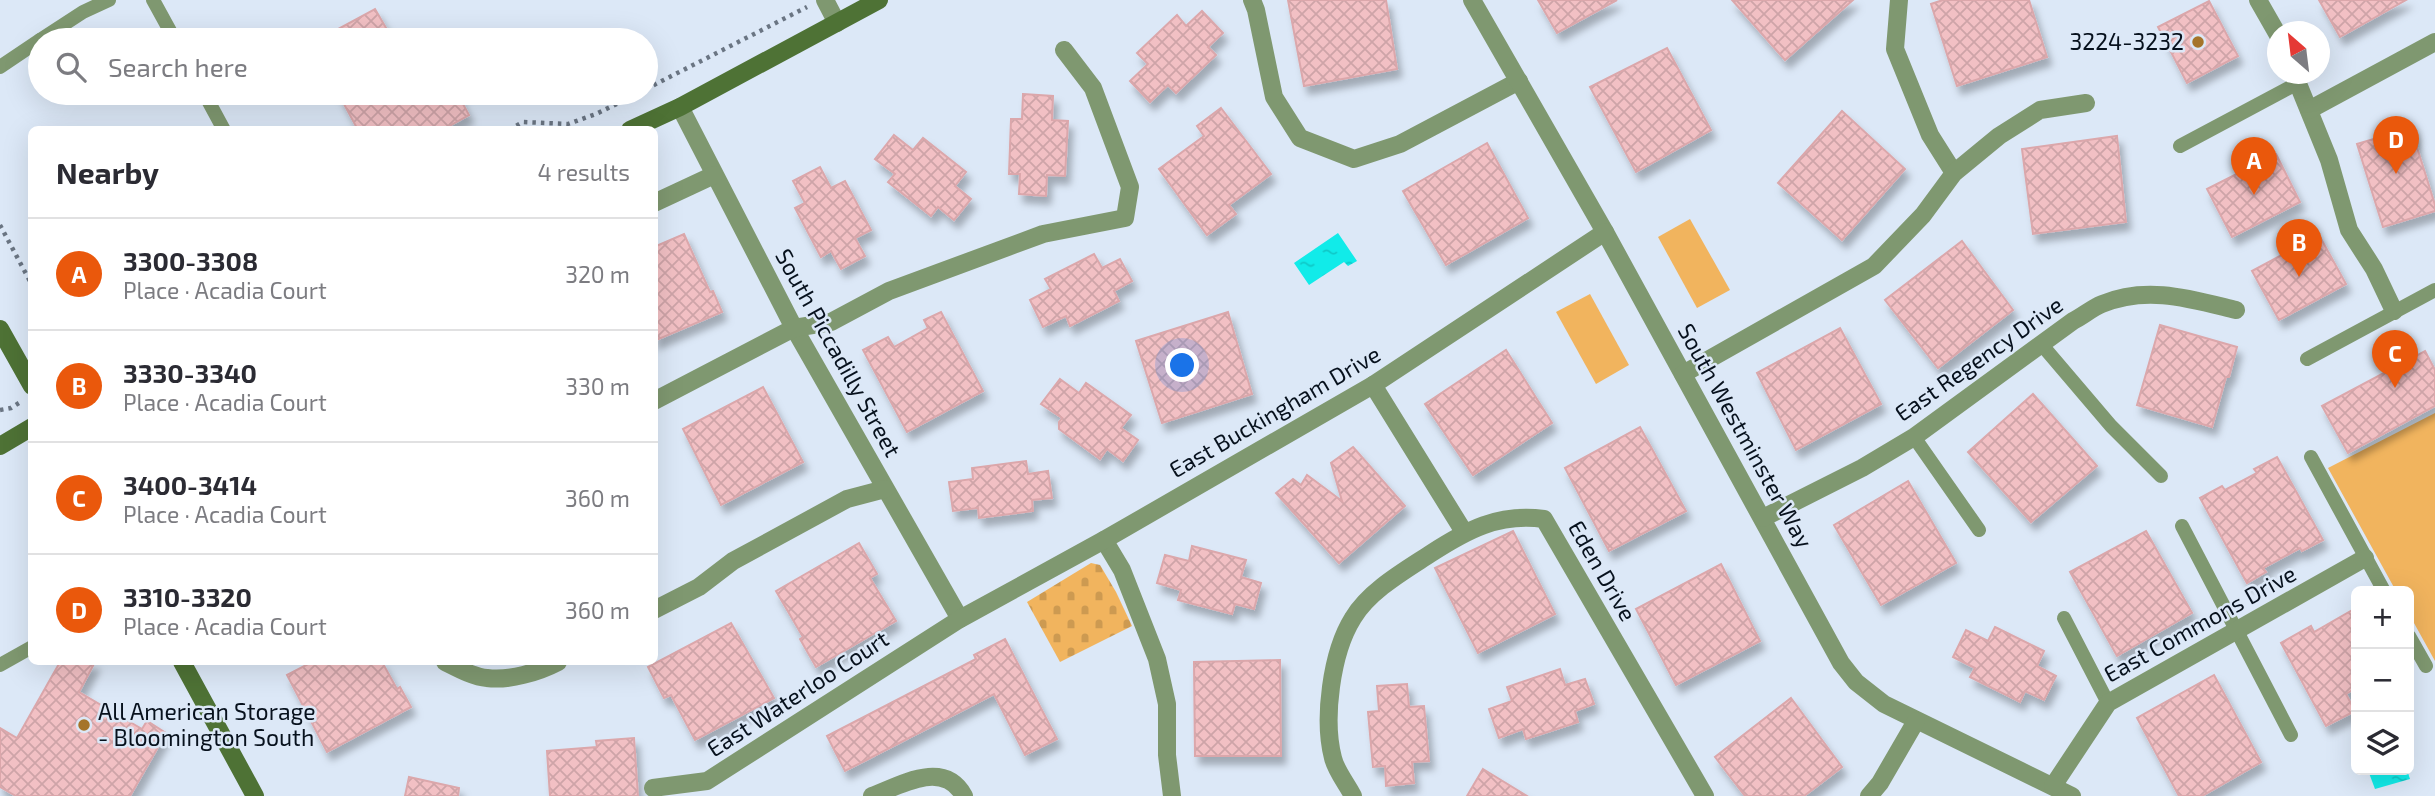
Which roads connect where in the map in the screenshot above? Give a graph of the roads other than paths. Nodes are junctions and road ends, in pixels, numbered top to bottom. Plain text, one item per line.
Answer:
1 (109, 0) edge
2 (153, 0) edge
3 (879, 0) edge
4 (1252, 0) edge
5 (1472, 0) edge
6 (1899, 0) edge
7 (2258, 0) edge
8 (817, 3) edge
9 (2271, 21) edge
10 (837, 23) junction
11 (58, 28) edge
12 (168, 28) edge
13 (2435, 41) edge
14 (28, 48) edge
15 (1064, 50) dead end
16 (0, 67) edge
17 (1519, 81) junction
18 (2286, 84) edge
19 (2298, 84) edge
20 (2086, 103) dead end
21 (211, 105) edge
22 (680, 107) junction
23 (2309, 110) junction
24 (223, 126) edge
25 (639, 126) edge
26 (2180, 146) dead end
27 (1954, 173) junction
28 (715, 175) junction
29 (658, 201) edge
30 (1605, 232) junction
31 (2435, 290) edge
32 (2236, 310) dead end
33 (2394, 311) junction
34 (0, 328) edge
35 (794, 328) junction
36 (2042, 345) junction
37 (2307, 359) dead end
38 (1683, 374) junction
39 (28, 379) edge
40 (1373, 385) junction
41 (658, 399) edge
42 (28, 430) edge
43 (1914, 437) junction
44 (0, 446) edge
45 (2311, 457) dead end
46 (2161, 476) dead end
47 (885, 488) junction
48 (1763, 518) junction
49 (2182, 526) dead end
50 (1979, 530) dead end
51 (1464, 532) junction
52 (1104, 540) junction
53 (2365, 558) junction
54 (2381, 586) edge
55 (658, 608) edge
56 (2063, 618) dead end
57 (960, 619) junction
58 (2237, 632) junction
59 (2414, 645) edge
60 (28, 649) edge
61 (0, 665) edge
62 (184, 665) edge
63 (453, 665) edge
64 (552, 665) edge
65 (2426, 666) dead end
66 (2108, 703) junction
67 (1916, 721) junction
68 (2291, 734) dead end
69 (2053, 786) junction
70 (653, 788) dead end
71 (255, 796) edge
72 (872, 796) edge
73 (964, 796) edge
74 (1172, 796) edge
75 (1353, 796) edge
76 (1704, 796) edge
77 (1869, 796) edge
78 (2072, 796) edge

1 - 11 lane
2 - 12 lane
3 - 10 main road
4 - 17 street
5 - 17 street, South Westminster Way
6 - 27 street
7 - 9 street
8 - 10 street
10 - 22 main road
13 - 23 street
14 - 16 lane
15 - 35 street
17 - 30 street, South Westminster Way
18 - 26 lane
19 - 23 street
20 - 27 street
21 - 24 lane
22 - 25 main road
22 - 28 street, South Piccadilly Street
23 - 33 street
27 - 38 street
28 - 29 street
28 - 35 street, South Piccadilly Street
30 - 38 street, South Westminster Way
30 - 40 street, East Buckingham Drive
31 - 33 lane
32 - 36 street, East Regency Drive
33 - 37 lane
34 - 39 main road
35 - 41 street
35 - 47 street, South Piccadilly Street
36 - 43 street, East Regency Drive
36 - 46 lane
38 - 48 street, South Westminster Way
40 - 51 street
40 - 52 street, East Buckingham Drive
42 - 44 main road
43 - 48 street, East Regency Drive
43 - 50 lane
45 - 53 lane
47 - 55 street
47 - 57 street, South Piccadilly Street
48 - 67 street, South Westminster Way
49 - 58 lane
51 - 75 street
51 - 76 street, Eden Drive
52 - 57 street, East Buckingham Drive
52 - 74 street
53 - 54 lane
53 - 58 street, East Commons Drive
56 - 66 lane
57 - 70 street, East Waterloo Court
58 - 66 street, East Commons Drive
58 - 68 lane
59 - 65 lane
60 - 61 lane
62 - 71 main road
63 - 64 street
66 - 69 street, East Commons Drive
67 - 69 street, South Westminster Way
67 - 77 street
69 - 78 street, South Westminster Way
72 - 73 street

